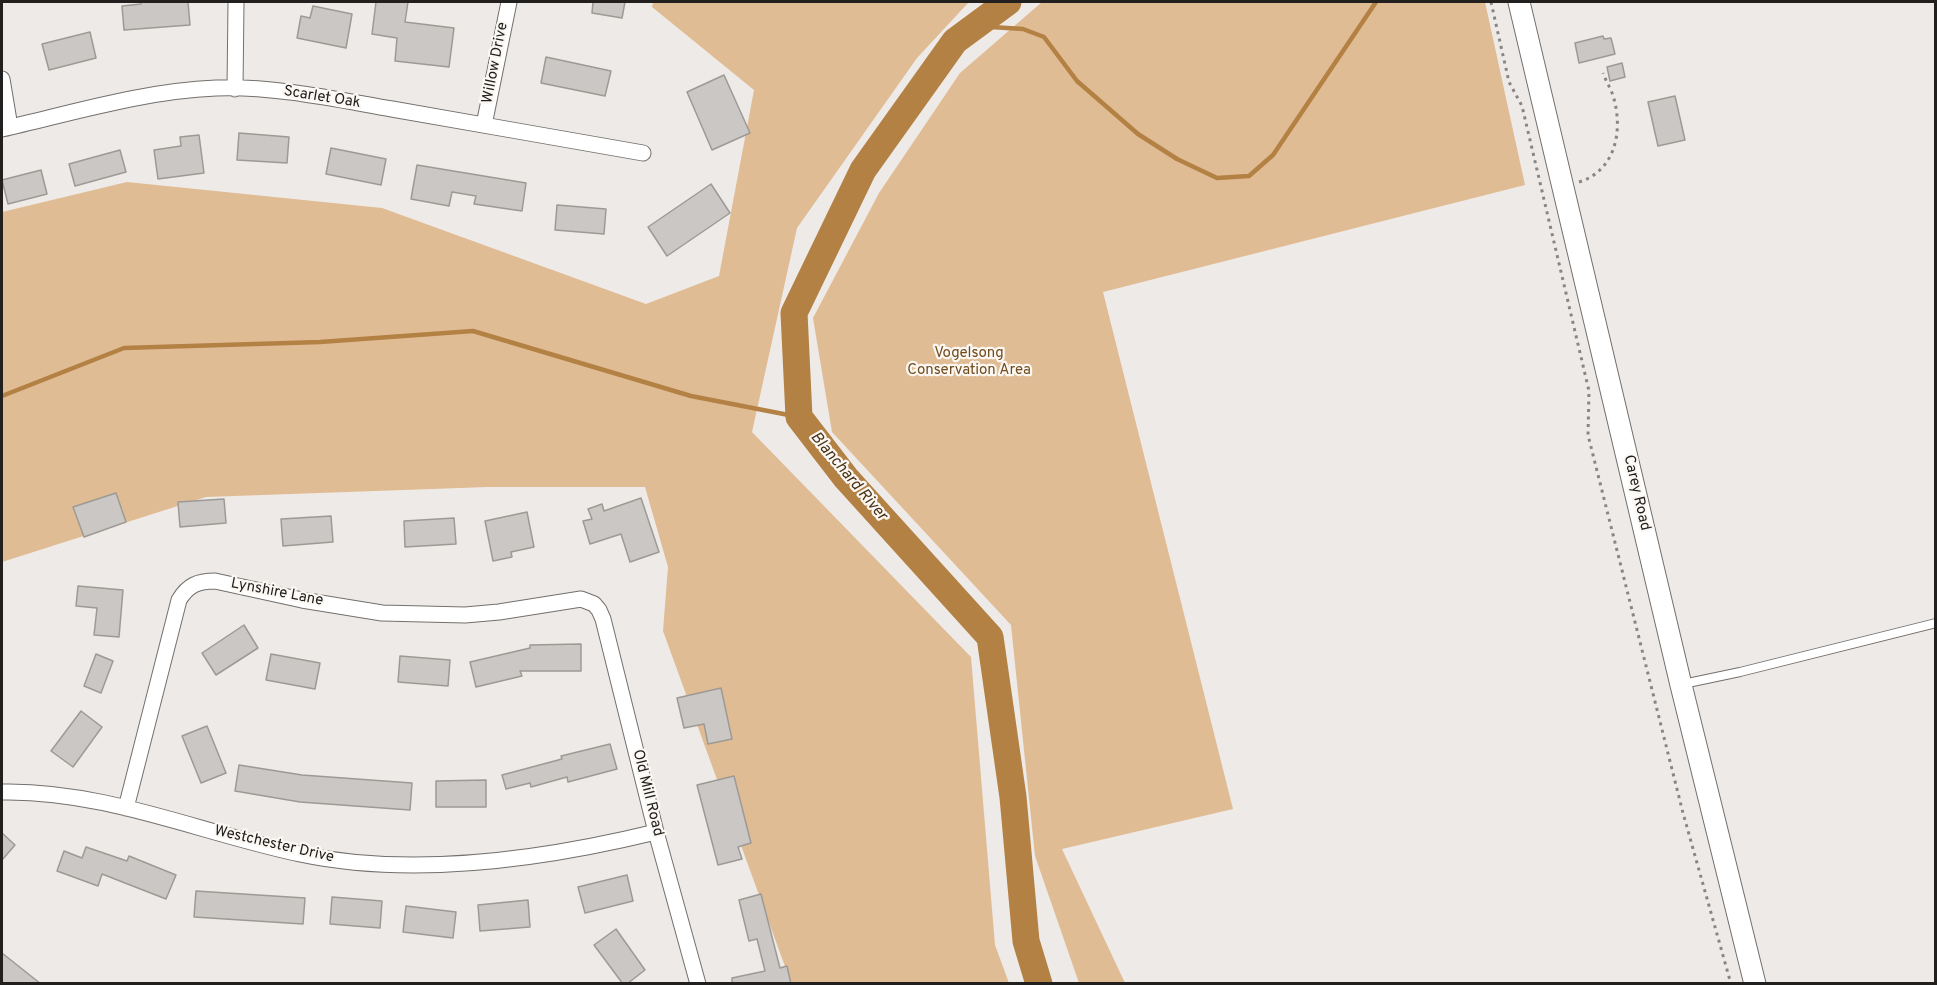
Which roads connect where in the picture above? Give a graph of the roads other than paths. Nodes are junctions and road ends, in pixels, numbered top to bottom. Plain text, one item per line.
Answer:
1 (236, 2) edge
2 (508, 2) edge
3 (1519, 2) edge
4 (2, 79) edge
5 (235, 89) junction
6 (484, 125) junction
7 (6, 128) edge
8 (643, 153) dead end
9 (594, 604) joint
10 (1935, 622) edge
11 (1681, 685) junction
12 (2, 792) edge
13 (126, 808) junction
14 (656, 832) junction
15 (698, 984) edge
16 (1755, 984) edge

1 - 5 street
2 - 6 street, Willow Drive
3 - 11 main road, Carey Road
4 - 7 street
5 - 6 street, Scarlet Oak
5 - 7 street, Scarlet Oak
6 - 8 street, Scarlet Oak
9 - 13 street, Lynshire Lane
9 - 14 street, Old Mill Road
10 - 11 lane
11 - 16 main road, Carey Road
12 - 13 street, Westchester Drive
13 - 14 street, Westchester Drive
14 - 15 street, Old Mill Road

